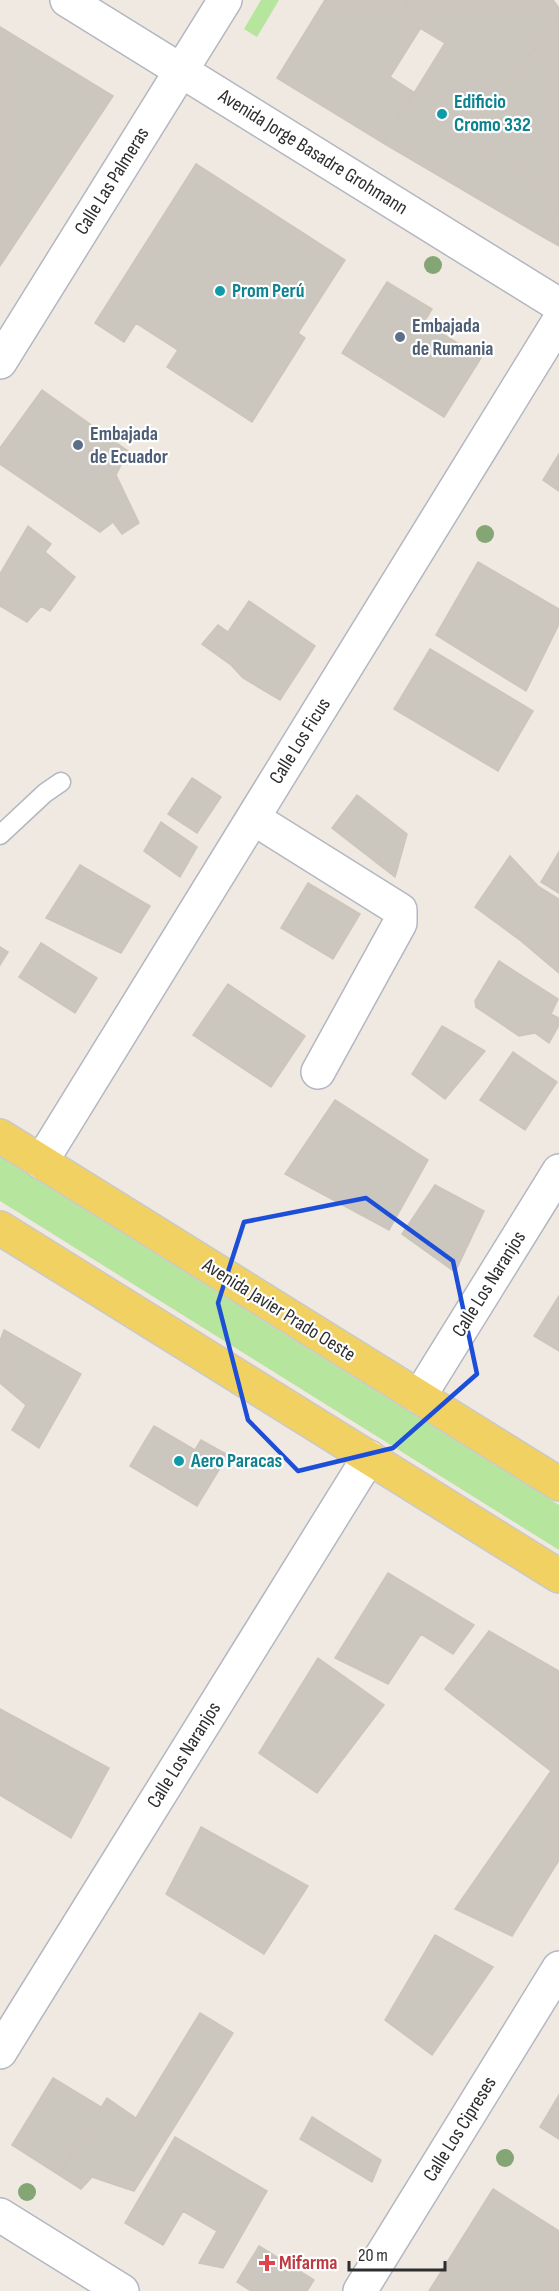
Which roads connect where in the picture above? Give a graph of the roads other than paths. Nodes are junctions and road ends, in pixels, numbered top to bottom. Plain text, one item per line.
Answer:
1 (68, 0) edge
2 (225, 0) edge
3 (181, 70) junction
4 (559, 304) edge
5 (559, 321) edge
6 (0, 362) edge
7 (61, 782) dead end
8 (253, 818) junction
9 (0, 835) edge
10 (318, 1072) dead end
11 (0, 1136) edge
12 (41, 1162) junction
13 (559, 1171) edge
14 (1, 1232) edge
15 (419, 1397) junction
16 (369, 1457) junction
17 (558, 1482) edge
18 (559, 1576) edge
19 (559, 1968) edge
20 (0, 2052) edge
21 (0, 2215) edge
22 (122, 2291) edge
23 (360, 2291) edge

1 - 3 street, Avenida Jorge Basadre Grohmann
2 - 3 street, Calle Las Palmeras
3 - 4 street, Avenida Jorge Basadre Grohmann
3 - 6 street, Calle Las Palmeras
5 - 8 street, Calle Los Ficus
7 - 9 lane
8 - 10 street
8 - 12 street, Calle Los Ficus
11 - 12 main road, Avenida Javier Prado Oeste
12 - 15 main road, Avenida Javier Prado Oeste
13 - 15 street, Calle Los Naranjos
14 - 16 main road
15 - 17 main road, Avenida Javier Prado Oeste
16 - 18 main road
16 - 20 street, Calle Los Naranjos
19 - 23 street, Calle Los Cipreses
21 - 22 street

